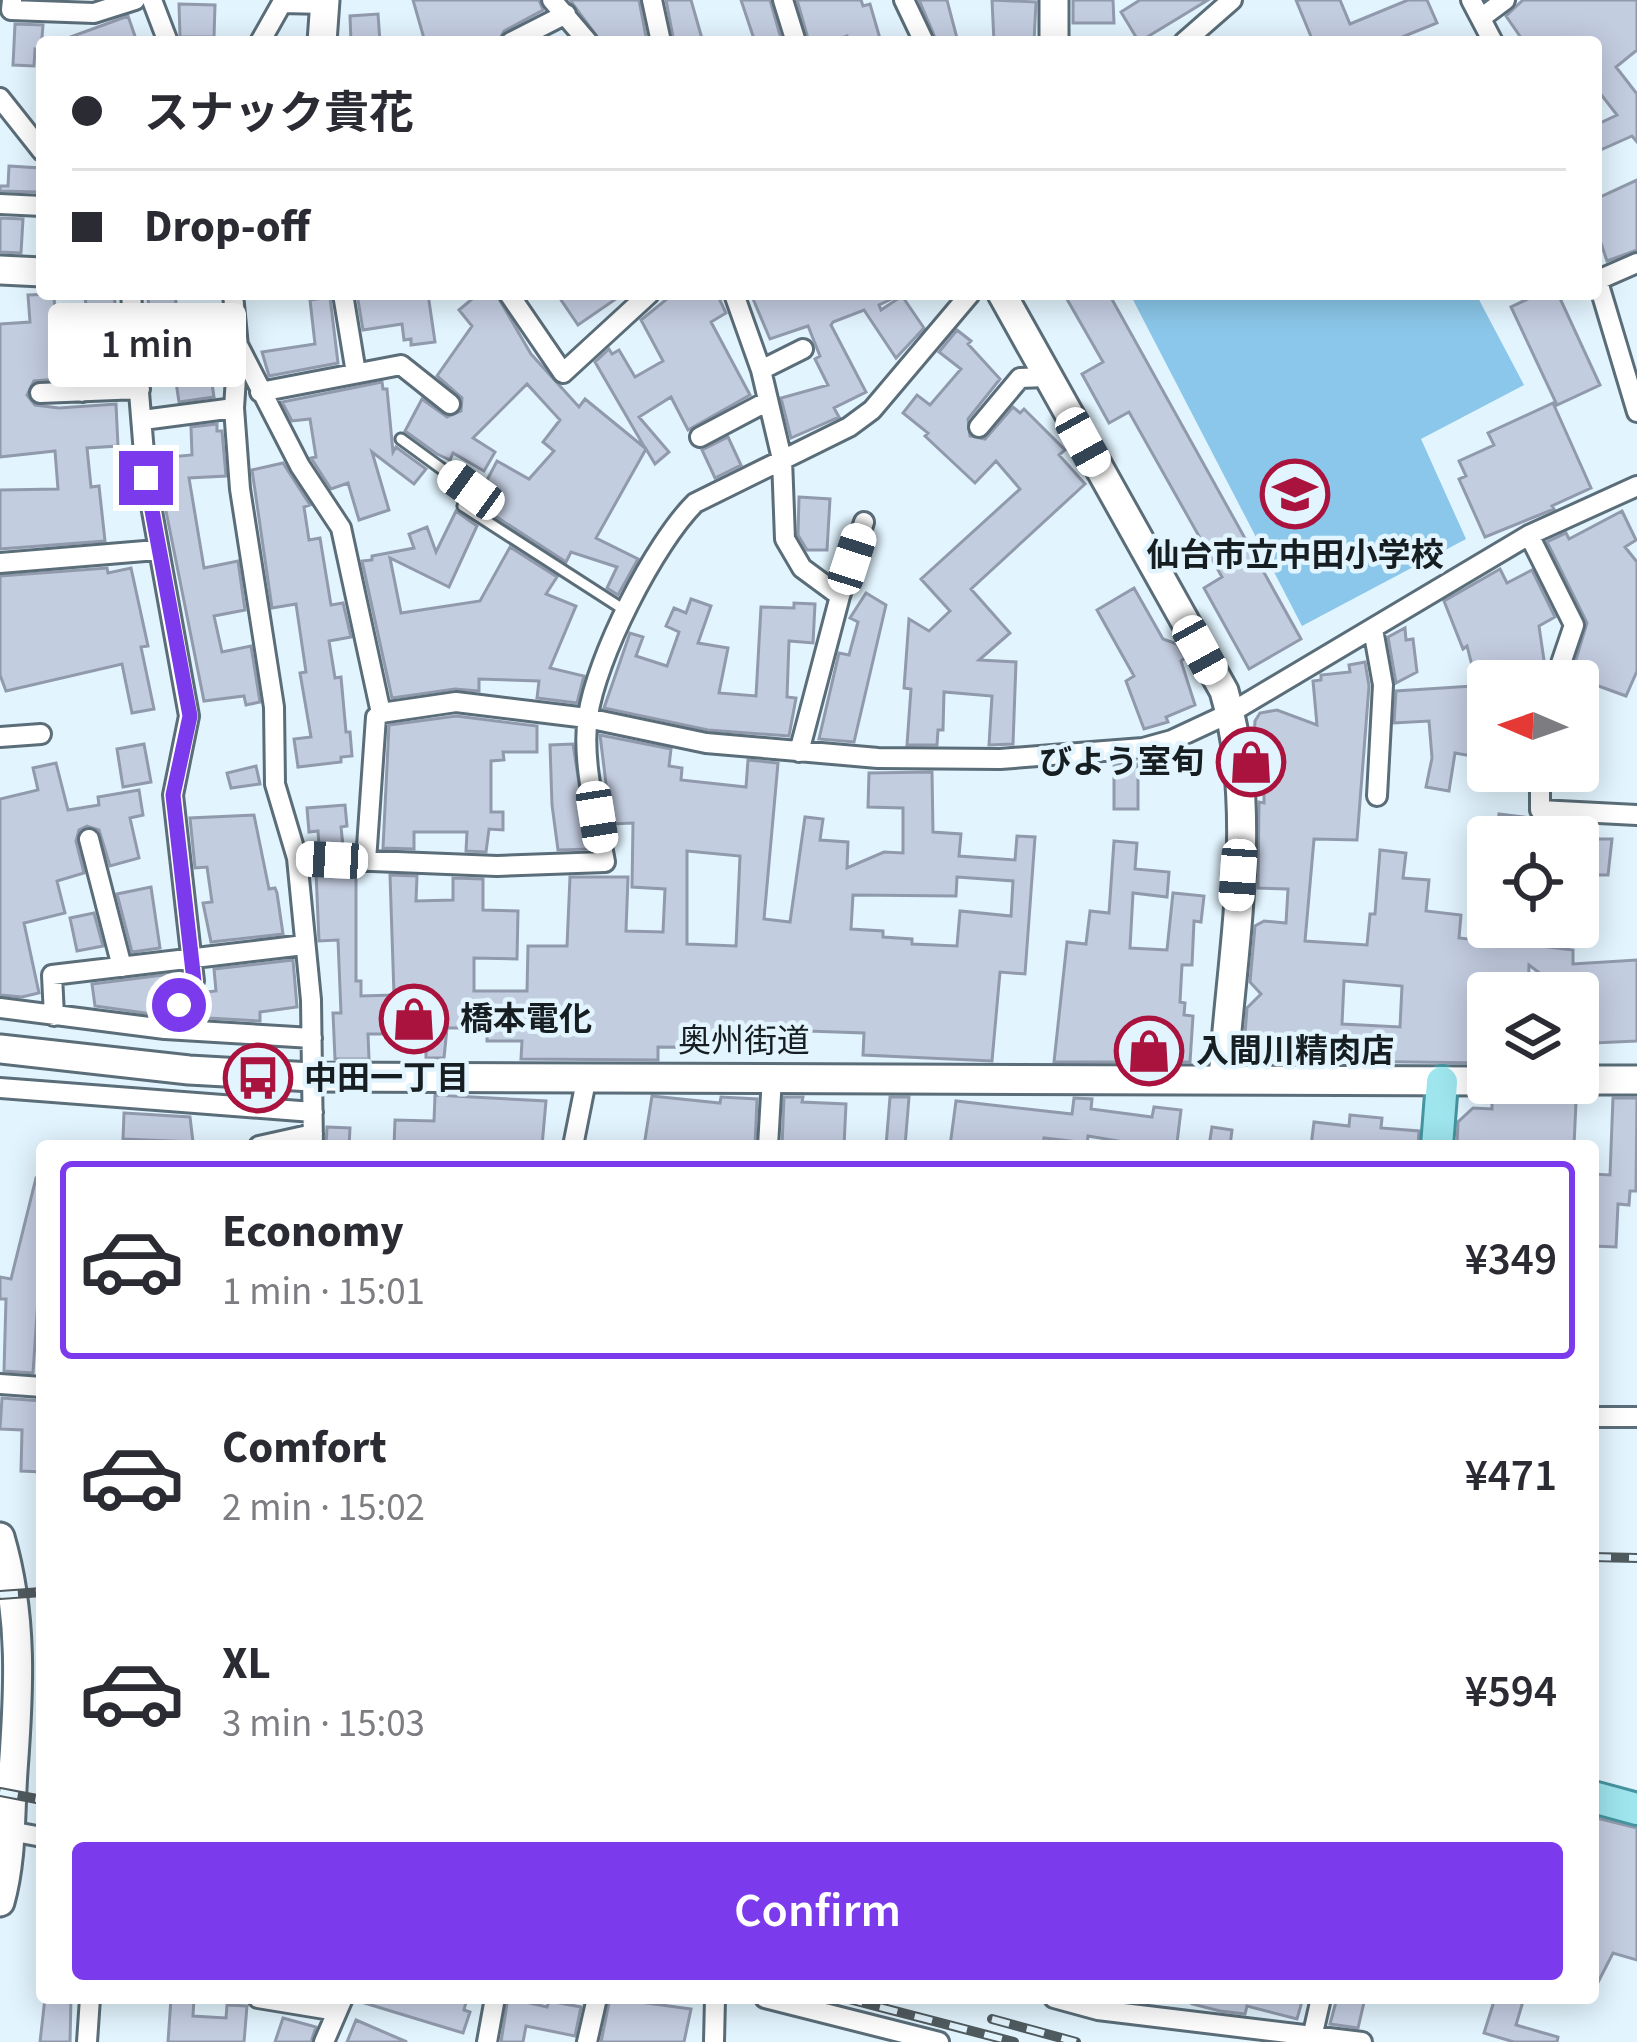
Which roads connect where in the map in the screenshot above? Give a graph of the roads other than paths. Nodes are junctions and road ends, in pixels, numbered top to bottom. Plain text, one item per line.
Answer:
1 (12, 0) edge
2 (135, 0) edge
3 (152, 0) edge
4 (652, 0) edge
5 (783, 0) edge
6 (904, 0) edge
7 (1054, 0) edge
8 (1232, 0) edge
9 (1505, 0) edge
10 (325, 2) edge
11 (559, 7) edge
12 (1476, 9) edge
13 (166, 36) edge
14 (263, 36) edge
15 (322, 36) edge
16 (520, 36) edge
17 (583, 36) edge
18 (660, 36) edge
19 (794, 36) edge
20 (921, 36) edge
21 (1054, 36) edge
22 (1191, 36) edge
23 (1490, 36) edge
24 (0, 98) edge
25 (36, 143) edge
26 (0, 204) edge
27 (36, 206) edge
28 (1637, 263) edge
29 (0, 270) edge
30 (36, 272) edge
31 (1602, 276) edge
32 (1602, 295) edge
33 (132, 300) edge
34 (234, 300) edge
35 (344, 300) edge
36 (513, 300) edge
37 (642, 300) edge
38 (736, 300) edge
39 (965, 300) edge
40 (1005, 300) edge
41 (79, 344) dead end
42 (238, 347) junction
43 (802, 349) dead end
44 (761, 370) junction
45 (356, 373) junction
46 (1046, 377) junction
47 (140, 389) junction
48 (82, 392) junction
49 (260, 392) junction
50 (40, 393) dead end
51 (768, 401) junction
52 (450, 404) dead end
53 (234, 408) junction
54 (1637, 412) edge
55 (143, 420) junction
56 (979, 427) dead end
57 (700, 437) dead end
58 (400, 439) dead end
59 (782, 459) junction
60 (1637, 486) edge
61 (865, 522) dead end
62 (1528, 535) junction
63 (157, 550) junction
64 (0, 563) edge
65 (840, 596) junction
66 (626, 611) junction
67 (1373, 629) junction
68 (1563, 660) edge
69 (381, 713) junction
70 (1230, 713) junction
71 (587, 718) junction
72 (41, 734) dead end
73 (0, 737) edge
74 (799, 752) junction
75 (1540, 792) edge
76 (1377, 796) dead end
77 (1637, 815) edge
78 (89, 839) dead end
79 (297, 858) junction
80 (367, 861) junction
81 (304, 945) junction
82 (190, 961) junction
83 (122, 967) junction
84 (0, 1008) edge
85 (54, 1016) junction
86 (165, 1029) junction
87 (312, 1038) junction
88 (0, 1049) edge
89 (587, 1076) junction
90 (312, 1077) junction
91 (772, 1077) junction
92 (1223, 1080) junction
93 (1599, 1080) edge
94 (1637, 1080) edge
95 (1442, 1082) junction
96 (1467, 1082) edge
97 (0, 1088) edge
98 (313, 1112) junction
99 (313, 1140) edge
100 (574, 1140) edge
101 (768, 1140) edge
102 (1437, 1140) edge
103 (0, 1384) edge
104 (36, 1387) edge
105 (1599, 1417) edge
106 (1637, 1417) edge
107 (0, 1538) edge
108 (1599, 1798) edge
109 (1637, 1808) edge
110 (10, 1832) junction
111 (36, 1836) edge
112 (0, 1902) edge
113 (89, 2004) edge
114 (494, 2004) edge
115 (596, 2004) edge
116 (715, 2004) edge
117 (789, 2004) edge
118 (1100, 2004) edge
119 (1320, 2004) edge
120 (340, 2005) edge
121 (1312, 2040) edge
122 (87, 2042) edge
123 (324, 2042) edge
124 (487, 2042) edge
125 (587, 2042) edge
126 (714, 2042) edge
127 (939, 2042) edge
128 (1362, 2042) edge

1 - 2 street
3 - 13 street
4 - 18 street
5 - 19 street
6 - 20 street
7 - 21 main road
8 - 22 street
9 - 12 street
10 - 14 street
10 - 15 main road
11 - 16 street
11 - 17 street
12 - 23 street
24 - 25 street
26 - 27 street
28 - 31 street
29 - 30 main road
32 - 54 street
33 - 47 street
34 - 42 street
35 - 45 street
36 - 37 street
38 - 44 street
39 - 59 street
40 - 46 main road
41 - 48 street
42 - 49 street
42 - 53 street
43 - 44 street
44 - 51 street
45 - 49 street
45 - 52 street
46 - 56 street
46 - 70 main road
47 - 48 street
47 - 55 street
48 - 50 street
49 - 69 street
51 - 57 street
51 - 59 street
53 - 55 street
53 - 79 street
55 - 63 street
58 - 66 lane
59 - 65 street
59 - 66 street
60 - 62 street
61 - 65 street
62 - 67 street
62 - 68 street
63 - 64 street
63 - 82 street
65 - 74 street
66 - 71 street
67 - 70 street
67 - 76 street
69 - 71 street
69 - 80 street
70 - 74 street
70 - 92 main road
71 - 74 street
71 - 80 street
72 - 73 street
75 - 77 street
78 - 83 street
79 - 80 street
79 - 81 street
81 - 82 street
81 - 87 street
82 - 83 street
82 - 86 street
83 - 85 street
84 - 85 street
85 - 86 street
86 - 87 street
87 - 90 street
88 - 90 main road, 奥州街道
89 - 90 main road, 奥州街道
89 - 91 main road, 奥州街道
89 - 100 street
90 - 98 street
91 - 92 main road, 奥州街道
91 - 101 street
92 - 95 main road, 奥州街道
93 - 94 main road
95 - 96 main road, 奥州街道
95 - 102 main road
97 - 98 street
98 - 99 street
103 - 104 street
105 - 106 street
107 - 110 main road
108 - 109 main road
110 - 111 street
110 - 112 main road
113 - 122 street
114 - 124 street
115 - 125 street
116 - 126 street
117 - 127 street
118 - 121 street
119 - 121 street
120 - 123 street
121 - 128 street

